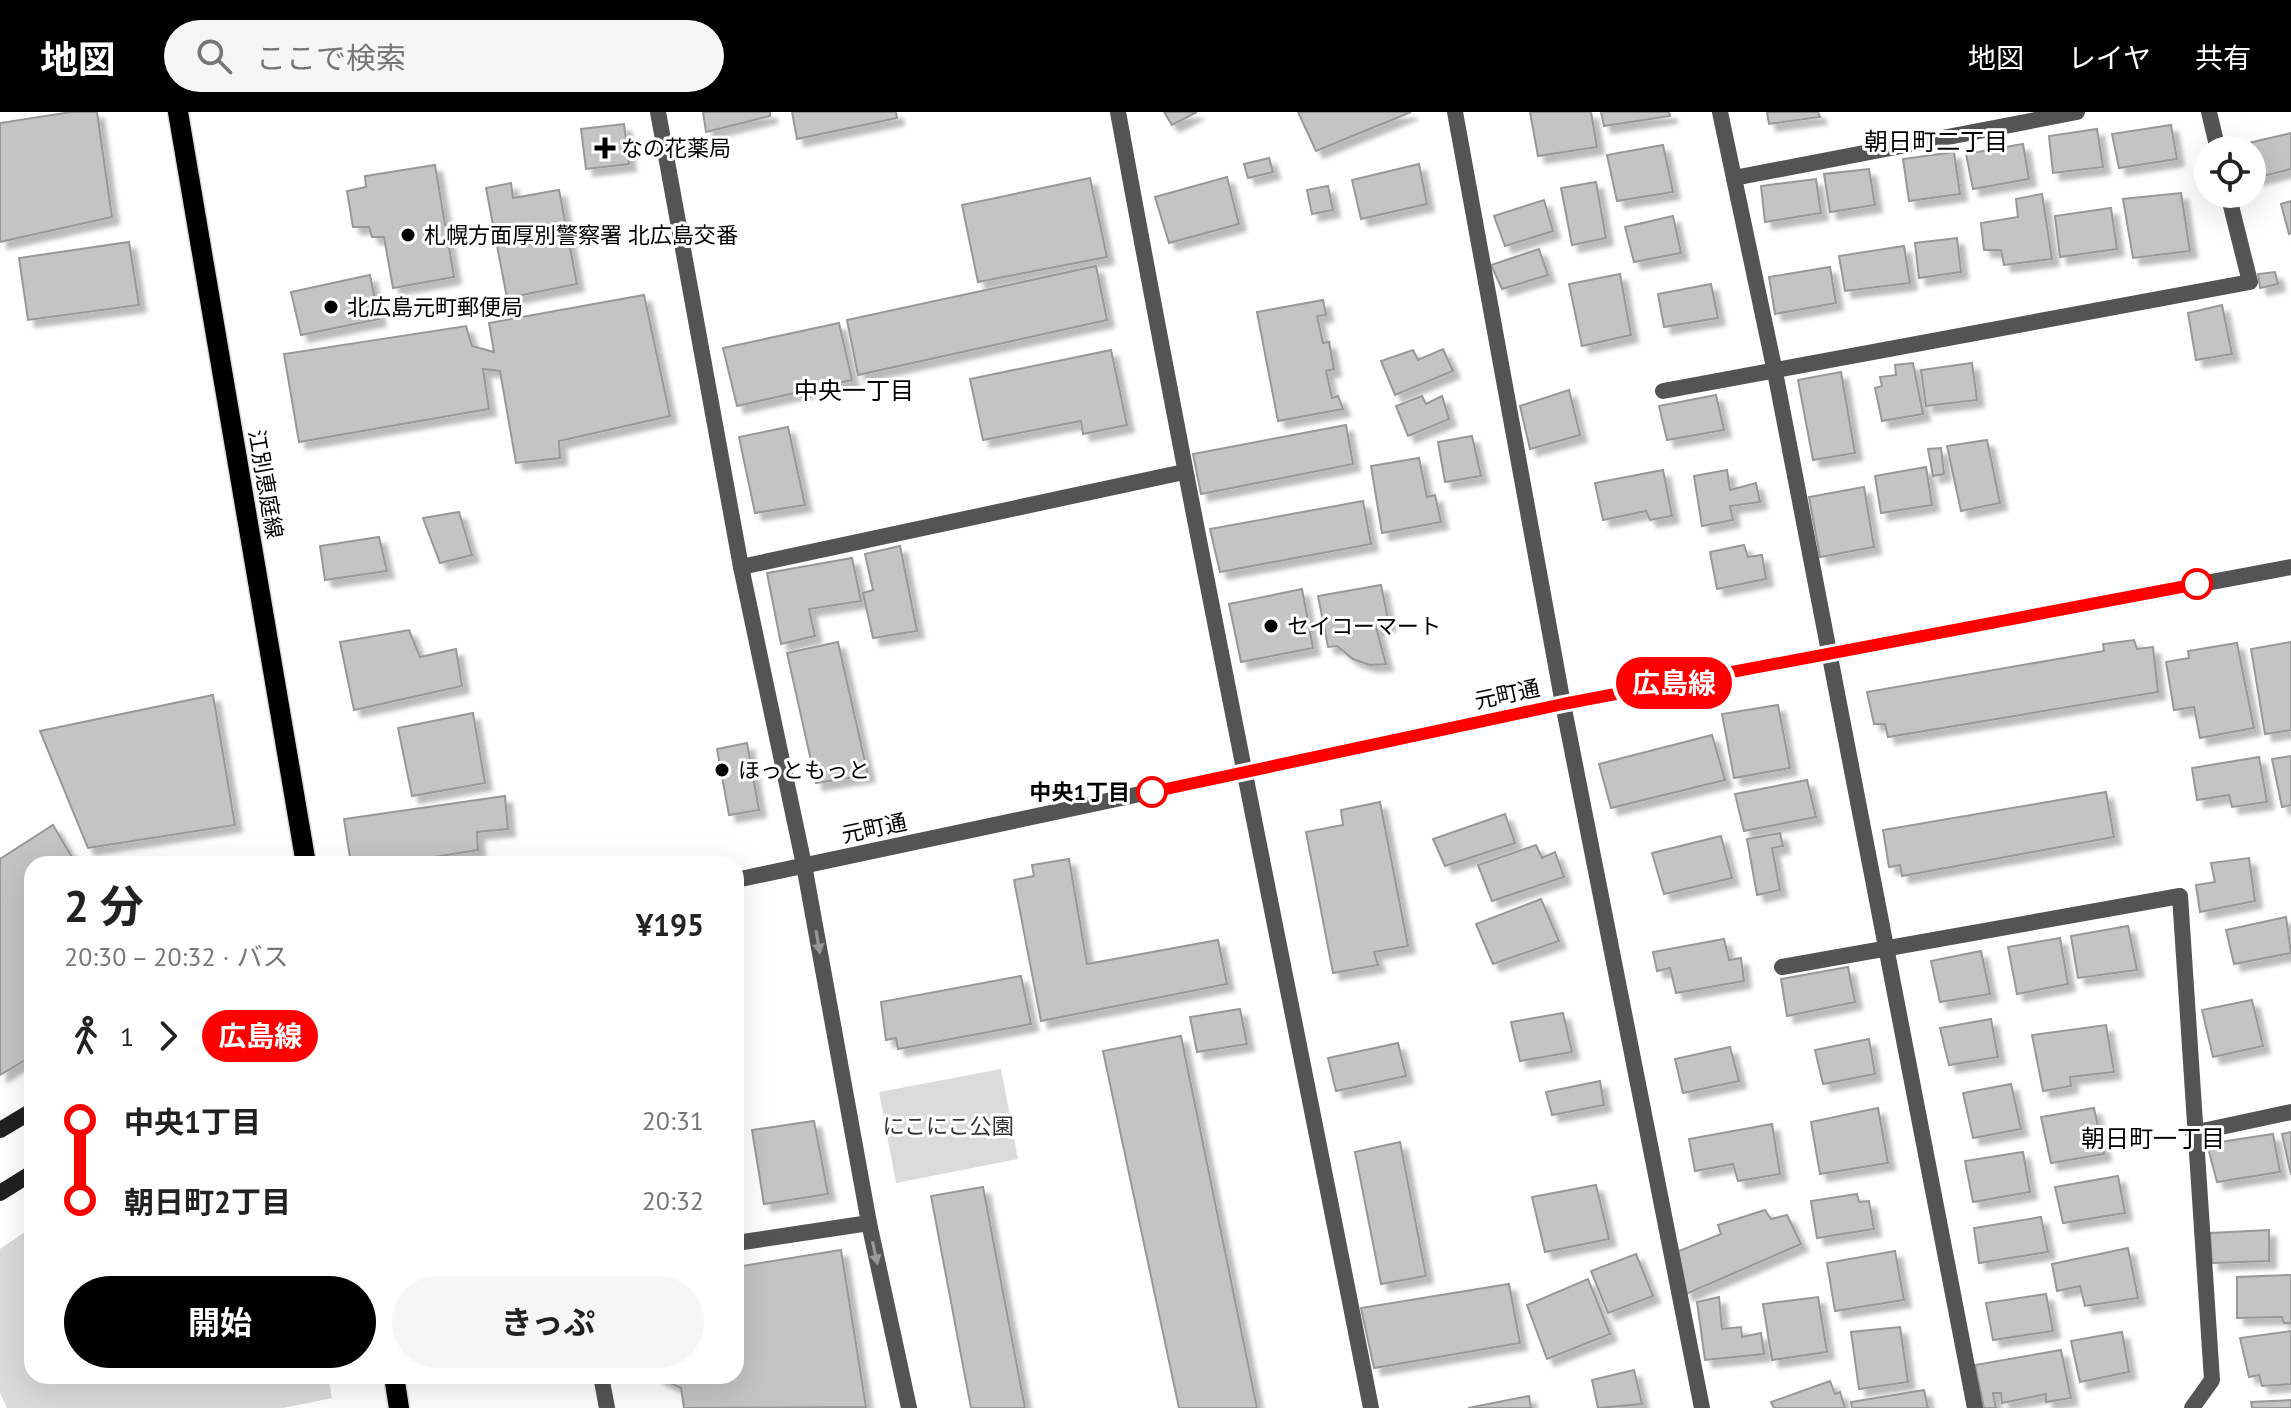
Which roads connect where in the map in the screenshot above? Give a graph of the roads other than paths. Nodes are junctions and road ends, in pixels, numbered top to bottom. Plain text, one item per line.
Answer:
1 (178, 112) edge
2 (658, 112) edge
3 (1118, 112) edge
4 (1455, 112) edge
5 (1720, 112) edge
6 (2077, 112) edge
7 (2209, 112) edge
8 (2215, 136) edge
9 (1734, 178) junction
10 (2232, 208) edge
11 (1775, 372) junction
12 (1663, 391) dead end
13 (1184, 472) junction
14 (741, 567) junction
15 (2291, 567) edge
16 (1830, 653) junction
17 (1563, 704) junction
18 (1247, 772) junction
19 (305, 856) edge
20 (804, 865) junction
21 (744, 878) edge
22 (1887, 949) junction
23 (1782, 967) dead end
24 (2291, 1112) edge
25 (24, 1116) edge
26 (0, 1130) edge
27 (2193, 1133) junction
28 (24, 1178) edge
29 (0, 1193) edge
30 (869, 1223) junction
31 (744, 1242) edge
32 (395, 1384) edge
33 (602, 1384) edge
34 (399, 1408) edge
35 (607, 1408) edge
36 (909, 1408) edge
37 (1371, 1408) edge
38 (1702, 1408) edge
39 (1975, 1408) edge
40 (2192, 1408) edge

1 - 19 main road, 江別恵庭線
2 - 14 street
3 - 13 street
4 - 17 street
5 - 9 street
6 - 9 street
7 - 8 street
9 - 11 street
10 - 11 street
11 - 12 street
11 - 16 street
13 - 14 street
13 - 18 street
14 - 20 street
15 - 16 street, 元町通
16 - 17 street, 元町通
16 - 22 street
17 - 18 street, 元町通
17 - 38 street
18 - 20 street, 元町通
18 - 37 street
20 - 21 street, 元町通
20 -> 30 street
22 - 23 street
22 - 27 street
22 - 39 street
24 - 27 street
25 - 26 main road
27 - 40 street
28 - 29 main road
30 - 31 street
30 -> 36 street
32 - 34 main road
33 - 35 street

